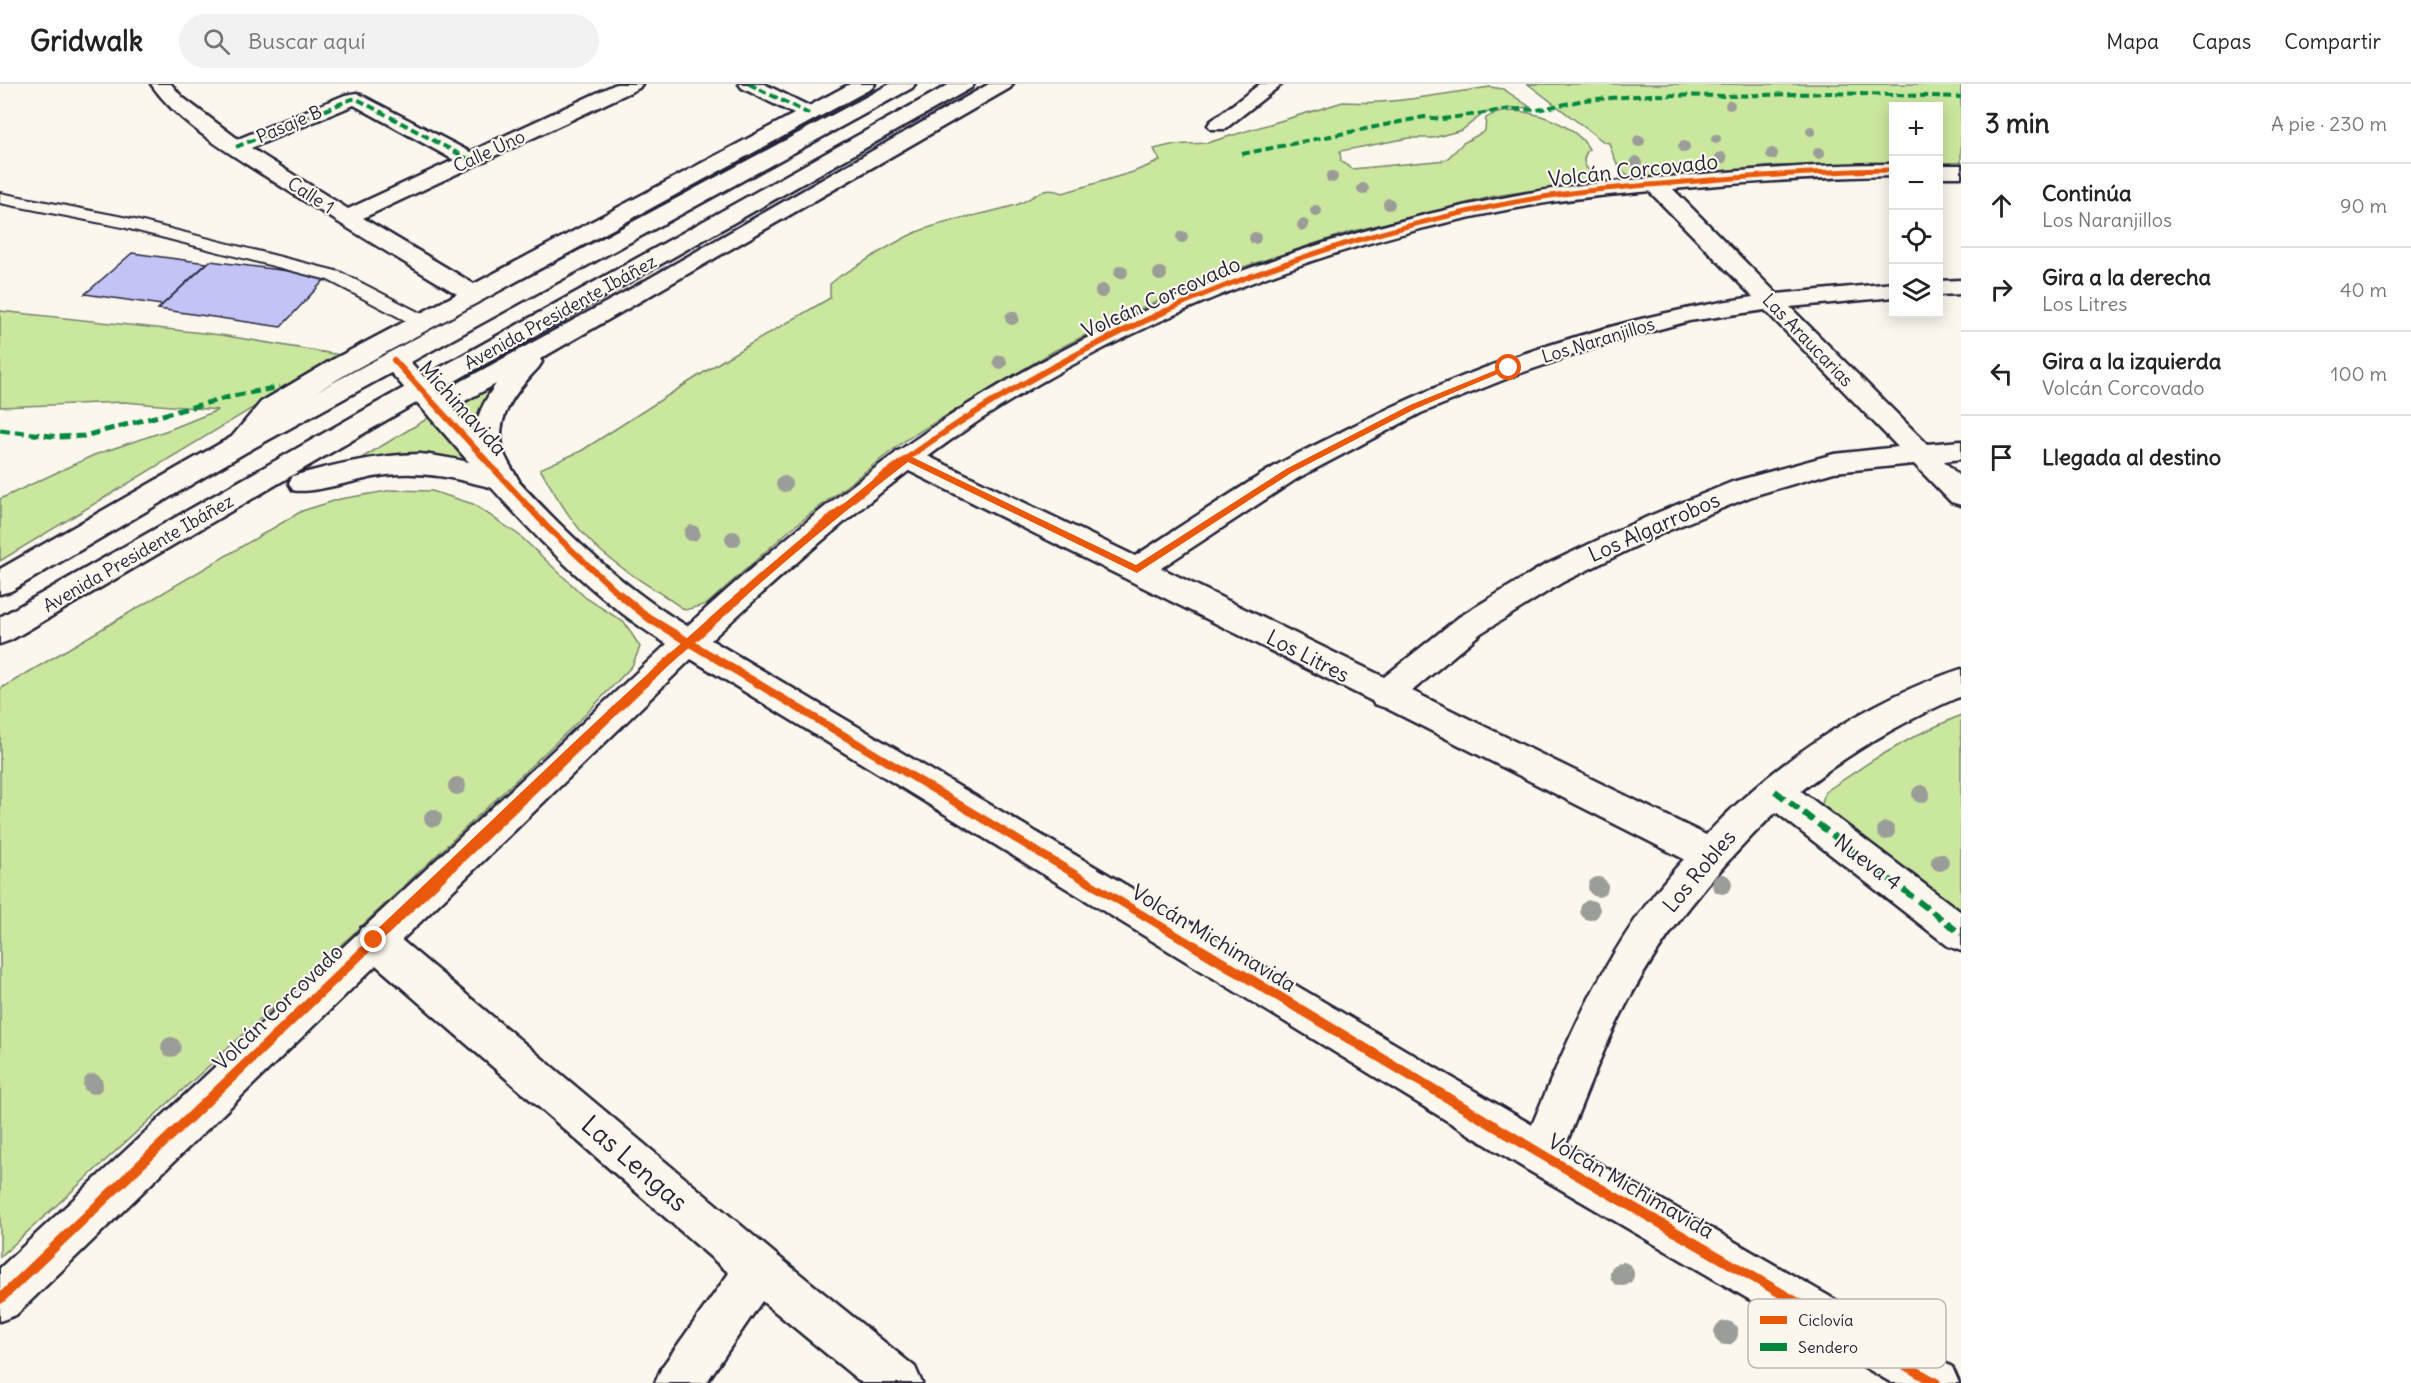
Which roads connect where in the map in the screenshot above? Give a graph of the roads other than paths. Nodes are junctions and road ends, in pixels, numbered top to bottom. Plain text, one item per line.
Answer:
1 (161, 84) edge
2 (632, 84) edge
3 (749, 84) edge
4 (865, 84) edge
5 (905, 84) edge
6 (964, 84) edge
7 (1003, 84) edge
8 (1272, 84) edge
9 (809, 114) junction
10 (1218, 125) dead end
11 (236, 147) junction
12 (470, 160) junction
13 (1889, 170) edge
14 (1943, 171) edge
15 (1961, 171) edge
16 (1655, 184) junction
17 (0, 198) edge
18 (346, 218) junction
19 (1961, 287) edge
20 (1943, 288) edge
21 (1889, 290) edge
22 (472, 293) junction
23 (1771, 302) junction
24 (421, 321) junction
25 (568, 332) junction
26 (394, 360) junction
27 (429, 398) junction
28 (238, 445) junction
29 (1961, 450) edge
30 (1919, 453) junction
31 (907, 458) junction
32 (505, 481) junction
33 (303, 483) junction
34 (1961, 495) edge
35 (123, 563) junction
36 (1137, 569) junction
37 (0, 582) edge
38 (0, 632) edge
39 (687, 644) junction
40 (1961, 682) edge
41 (1385, 695) junction
42 (1775, 791) junction
43 (1708, 854) junction
44 (1961, 934) edge
45 (374, 940) junction
46 (1541, 1154) junction
47 (758, 1269) junction
48 (0, 1299) edge
49 (1791, 1299) edge
50 (1910, 1368) edge
51 (678, 1383) edge
52 (899, 1383) edge
53 (1936, 1383) edge

1 - 11 street, Calle 1
2 - 12 street, Calle Uno
3 - 9 street
4 - 9 street, Avenida Presidente Ibáñez
5 - 26 street, Avenida Presidente Ibáñez
6 - 27 street, Avenida Presidente Ibáñez
7 - 25 street, Avenida Presidente Ibáñez
8 - 10 street
9 - 22 street, Avenida Presidente Ibáñez
11 - 12 street, Pasaje B
11 - 18 street, Calle 1
12 - 18 street, Calle Uno
13 - 16 street, Volcán Corcovado
14 - 15 street
16 - 23 street, Las Araucarias
16 - 31 street, Volcán Corcovado
17 - 24 lane
18 - 22 street, Calle 1
19 - 20 street
21 - 23 street, Los Naranjillos
22 - 24 street, Avenida Presidente Ibáñez
23 - 30 street, Las Araucarias
23 - 36 street, Los Naranjillos
24 - 28 street, Avenida Presidente Ibáñez
25 - 27 street, Avenida Presidente Ibáñez
25 - 32 street, Avenida Presidente Ibáñez
26 - 27 street, Michimavida
26 - 28 street, Avenida Presidente Ibáñez
27 - 32 street, Michimavida
27 - 33 street
27 - 35 street, Avenida Presidente Ibáñez
28 - 37 street, Avenida Presidente Ibáñez
29 - 30 street, Los Algarrobos
30 - 34 street, Las Araucarias
30 - 41 street, Los Algarrobos
31 - 36 street, Los Litres
31 - 39 street, Volcán Corcovado
32 - 33 street
32 - 39 street, Volcán Michimavida
33 - 35 street
35 - 38 street, Avenida Presidente Ibáñez
36 - 41 street, Los Litres
39 - 45 street, Volcán Corcovado
39 - 46 street, Volcán Michimavida
40 - 42 street, Los Robles
41 - 43 street, Los Litres
42 - 43 street, Los Robles
42 - 44 street, Nueva 4
43 - 46 street, Los Robles
45 - 47 street, Las Lengas
45 - 48 street, Volcán Corcovado
46 - 49 street, Volcán Michimavida
47 - 51 street
47 - 52 street, Las Lengas
50 - 53 street, Volcán Michimavida

